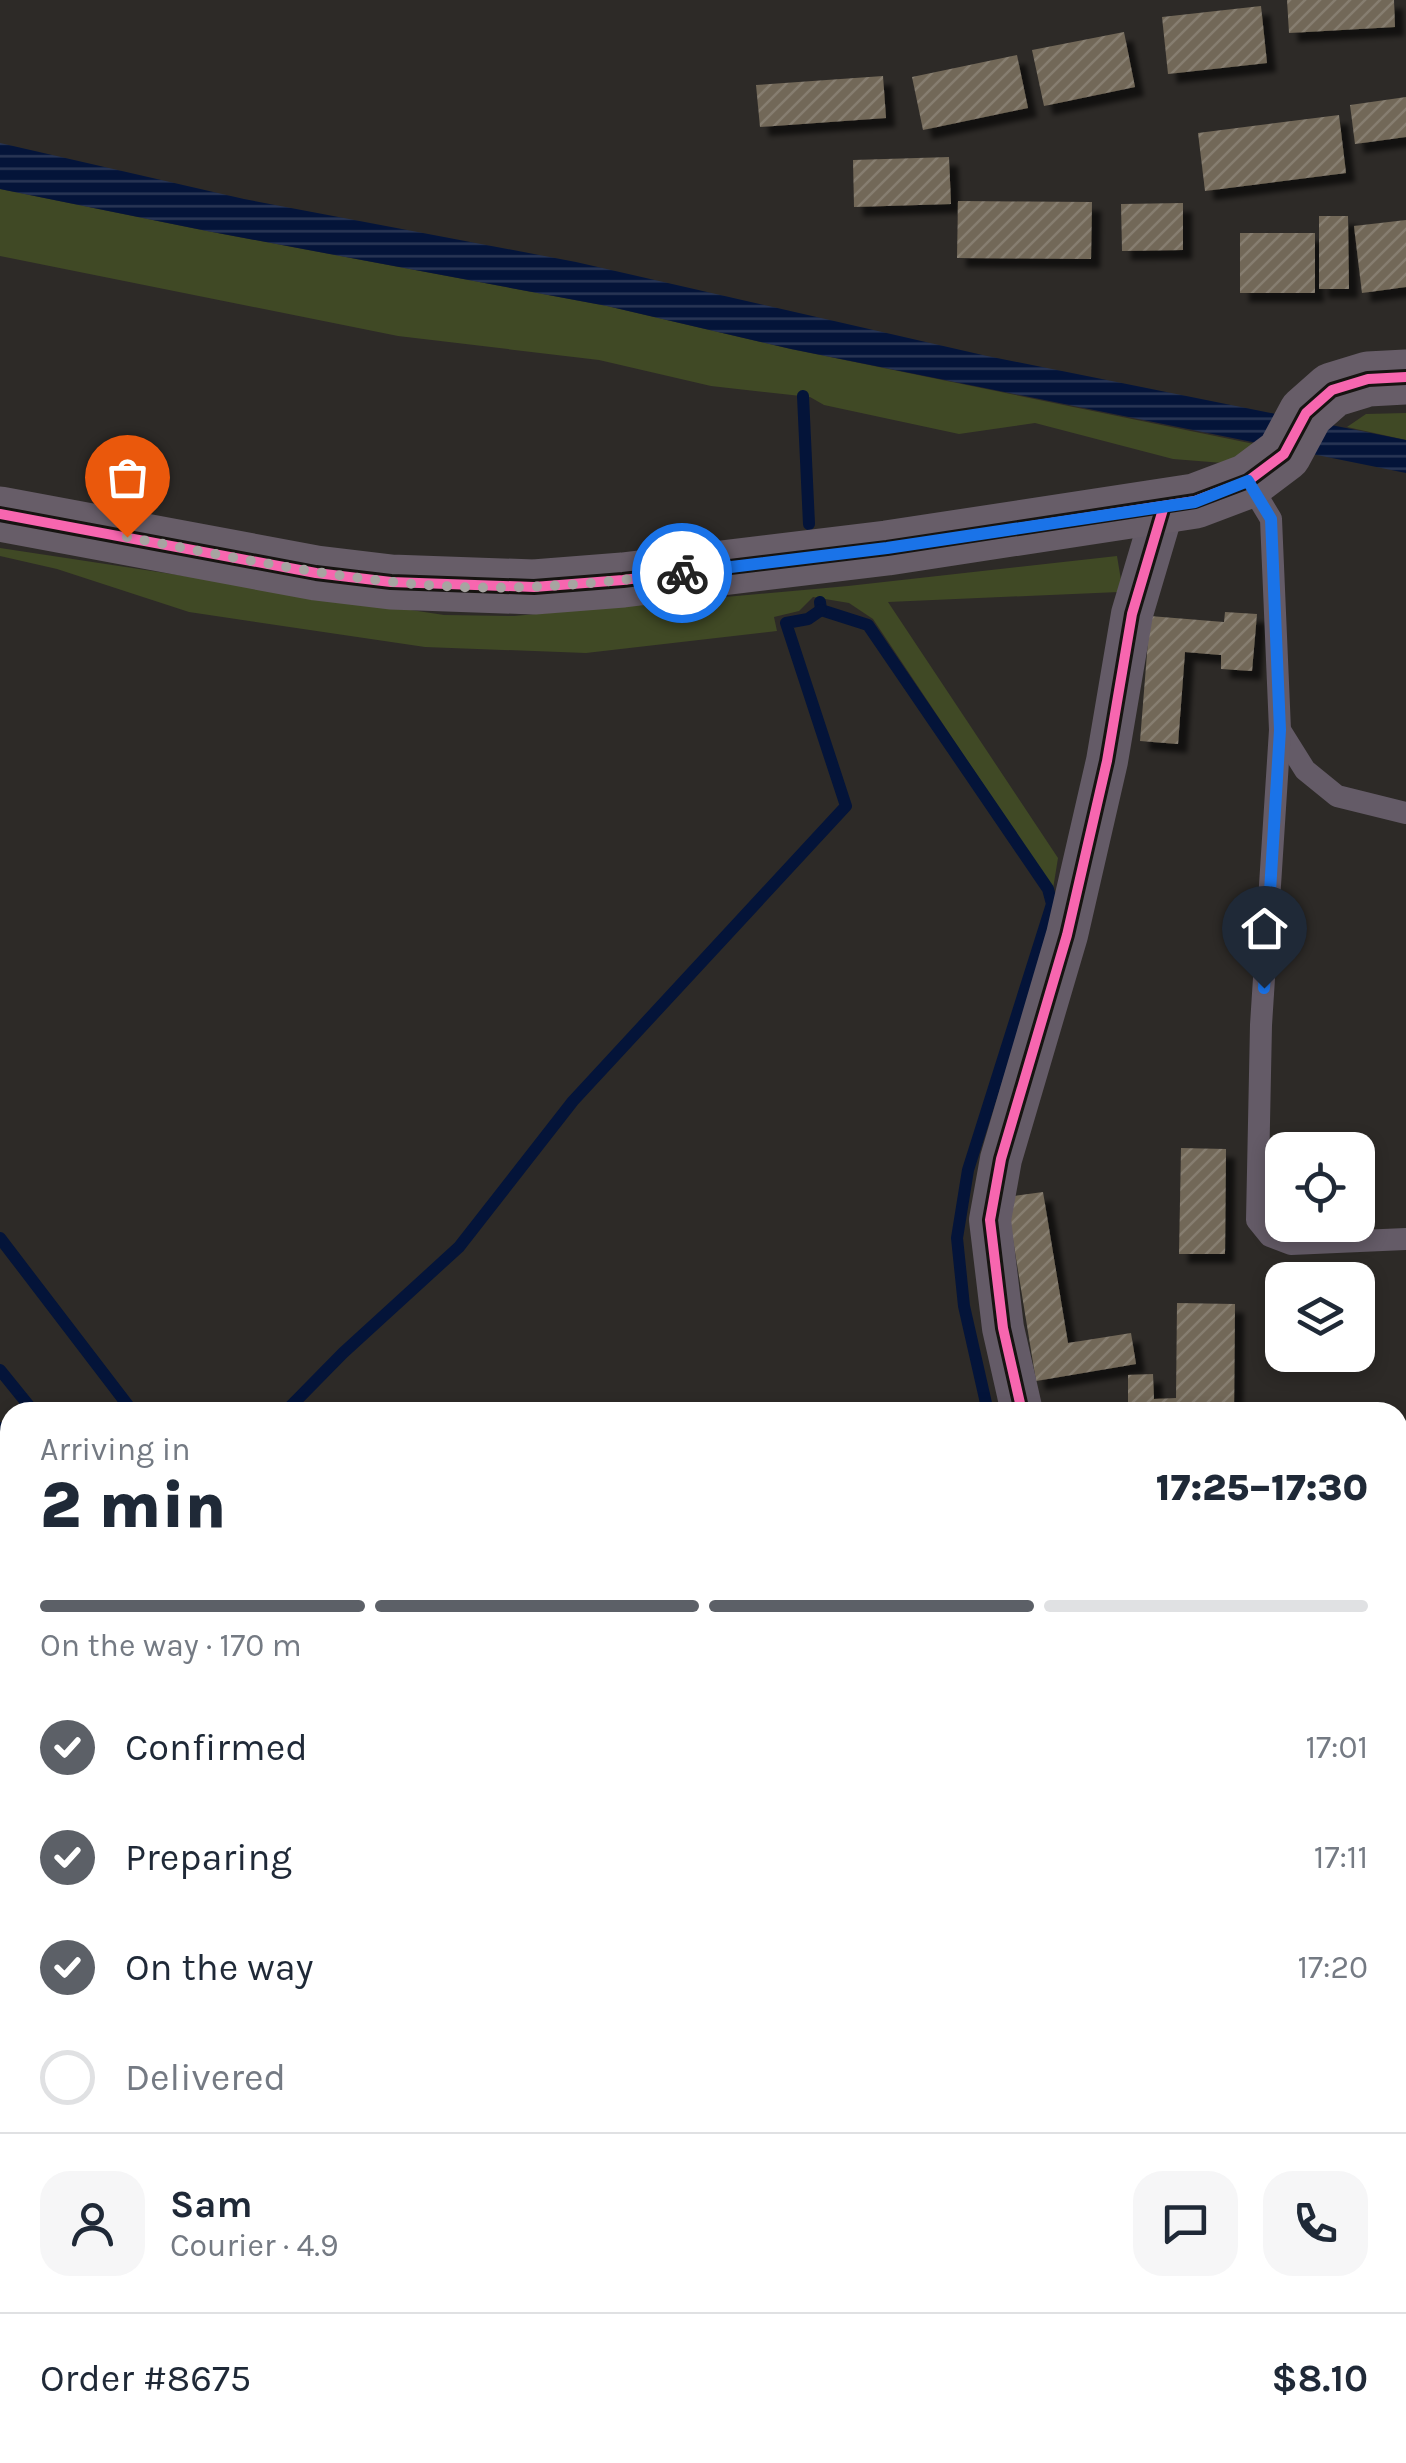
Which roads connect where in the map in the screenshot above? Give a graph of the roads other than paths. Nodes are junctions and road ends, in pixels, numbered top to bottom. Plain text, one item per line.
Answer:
1 (1406, 377) edge
2 (1280, 450) junction
3 (1164, 506) junction
4 (0, 514) edge
5 (1280, 730) junction
6 (1406, 813) edge
7 (1406, 1238) edge
8 (1020, 1402) edge

1 - 2 street
2 - 3 street
2 - 5 lane
3 - 4 street
3 - 8 street
5 - 6 lane
5 - 7 lane

